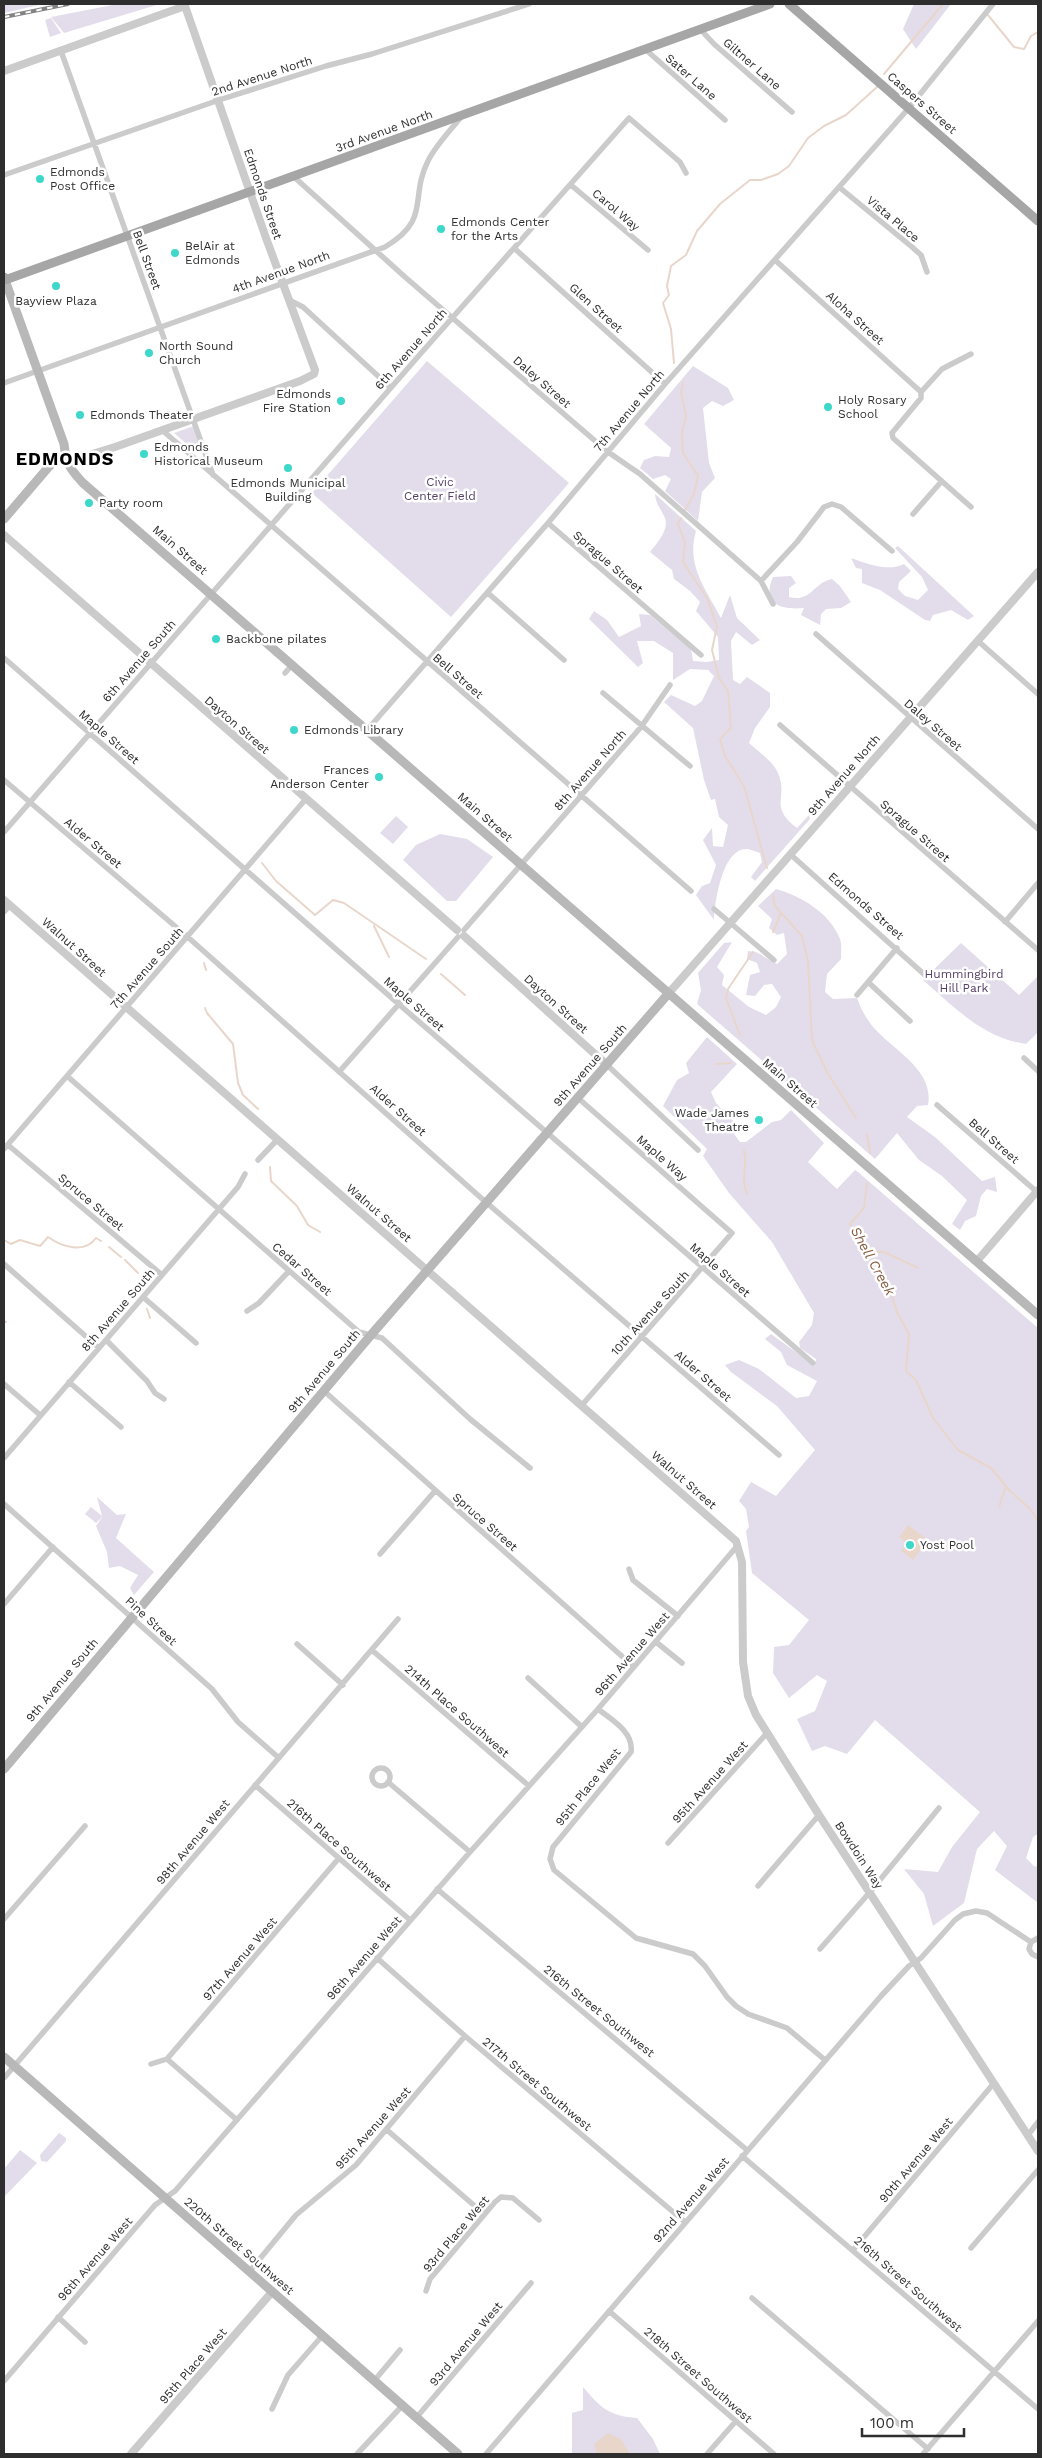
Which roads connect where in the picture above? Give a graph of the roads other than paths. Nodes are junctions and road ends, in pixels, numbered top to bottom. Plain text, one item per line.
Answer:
1 (529, 4) edge
2 (770, 4) edge
3 (790, 4) edge
4 (993, 4) edge
5 (188, 5) edge
6 (700, 30) junction
7 (644, 50) junction
8 (61, 51) junction
9 (4, 72) edge
10 (218, 100) junction
11 (908, 108) junction
12 (792, 112) dead end
13 (461, 117) junction
14 (725, 120) dead end
15 (94, 143) junction
16 (686, 173) dead end
17 (4, 175) edge
18 (294, 176) junction
19 (571, 185) junction
20 (839, 187) junction
21 (250, 192) junction
22 (1038, 221) edge
23 (128, 236) junction
24 (514, 248) junction
25 (648, 250) dead end
26 (376, 251) junction
27 (775, 260) junction
28 (927, 272) dead end
29 (4, 279) edge
30 (284, 282) junction
31 (291, 301) junction
32 (452, 317) junction
33 (161, 326) junction
34 (970, 354) dead end
35 (38, 371) junction
36 (4, 383) edge
37 (665, 384) junction
38 (390, 387) junction
39 (921, 392) junction
40 (193, 419) junction
41 (162, 430) junction
42 (608, 452) junction
43 (64, 458) junction
44 (213, 475) junction
45 (941, 482) junction
46 (971, 507) dead end
47 (913, 514) dead end
48 (4, 519) edge
49 (548, 523) junction
50 (271, 525) junction
51 (4, 535) edge
52 (892, 550) dead end
53 (1038, 572) edge
54 (761, 581) junction
55 (488, 593) junction
56 (211, 594) junction
57 (773, 604) dead end
58 (816, 634) dead end
59 (978, 641) junction
60 (701, 654) dead end
61 (4, 658) edge
62 (564, 660) dead end
63 (426, 662) junction
64 (150, 664) junction
65 (292, 665) junction
66 (285, 673) dead end
67 (670, 685) dead end
68 (603, 693) dead end
69 (1038, 694) edge
70 (909, 717) junction
71 (780, 725) dead end
72 (641, 727) junction
73 (368, 729) junction
74 (90, 733) junction
75 (690, 766) dead end
76 (4, 780) edge
77 (849, 787) junction
78 (582, 795) junction
79 (305, 800) junction
80 (30, 803) junction
81 (1038, 829) edge
82 (4, 832) edge
83 (790, 854) junction
84 (521, 865) junction
85 (245, 868) junction
86 (1038, 883) edge
87 (691, 890) dead end
88 (7, 903) edge
89 (714, 909) dead end
90 (4, 912) edge
91 (729, 922) junction
92 (1005, 922) junction
93 (461, 933) junction
94 (187, 937) junction
95 (897, 948) junction
96 (1038, 950) edge
97 (774, 960) dead end
98 (926, 976) dead end
99 (868, 982) junction
100 (668, 994) junction
101 (857, 995) dead end
102 (398, 1004) junction
103 (125, 1008) junction
104 (910, 1021) dead end
105 (1024, 1058) dead end
106 (607, 1065) junction
107 (1038, 1071) edge
108 (339, 1072) junction
109 (67, 1076) junction
110 (578, 1098) junction
111 (937, 1104) dead end
112 (547, 1132) junction
113 (278, 1139) junction
114 (6, 1147) edge
115 (698, 1150) dead end
116 (258, 1160) dead end
117 (245, 1174) dead end
118 (1037, 1191) edge
119 (486, 1202) junction
120 (218, 1209) junction
121 (732, 1234) joint
122 (977, 1261) junction
123 (4, 1264) edge
124 (703, 1268) junction
125 (427, 1270) junction
126 (289, 1271) junction
127 (162, 1275) junction
128 (143, 1297) junction
129 (247, 1311) dead end
130 (1038, 1315) edge
131 (371, 1335) junction
132 (642, 1337) junction
133 (106, 1340) junction
134 (196, 1343) dead end
135 (99, 1348) junction
136 (813, 1363) dead end
137 (69, 1382) junction
138 (4, 1384) edge
139 (324, 1391) junction
140 (164, 1399) dead end
141 (582, 1405) junction
142 (40, 1415) junction
143 (122, 1427) dead end
144 (779, 1455) dead end
145 (4, 1458) edge
146 (530, 1468) dead end
147 (435, 1491) junction
148 (4, 1504) edge
149 (738, 1545) junction
150 (53, 1547) junction
151 (380, 1554) dead end
152 (629, 1569) dead end
153 (4, 1604) edge
154 (678, 1616) junction
155 (132, 1618) junction
156 (398, 1619) dead end
157 (656, 1642) junction
158 (297, 1644) dead end
159 (372, 1651) junction
160 (682, 1663) dead end
161 (634, 1667) junction
162 (528, 1678) dead end
163 (343, 1685) junction
164 (598, 1709) junction
165 (582, 1727) junction
166 (767, 1733) junction
167 (279, 1758) junction
168 (4, 1768) edge
169 (388, 1782) dead end
170 (255, 1785) junction
171 (529, 1786) junction
172 (939, 1808) dead end
173 (819, 1815) junction
174 (84, 1826) dead end
175 (668, 1844) dead end
176 (470, 1852) junction
177 (339, 1858) junction
178 (758, 1886) dead end
179 (437, 1889) junction
180 (870, 1892) junction
181 (4, 1919) edge
182 (410, 1920) junction
183 (1038, 1938) edge
184 (1031, 1942) junction
185 (820, 1949) dead end
186 (1038, 1957) edge
187 (377, 1958) junction
188 (915, 1962) junction
189 (465, 2036) junction
190 (4, 2057) edge
191 (167, 2059) junction
192 (826, 2060) junction
193 (151, 2064) dead end
194 (14, 2066) junction
195 (4, 2078) edge
196 (994, 2083) junction
197 (237, 2120) junction
198 (1038, 2122) edge
199 (387, 2130) junction
200 (1028, 2135) junction
201 (747, 2150) junction
202 (1038, 2151) edge
203 (742, 2156) junction
204 (1038, 2170) edge
205 (165, 2198) junction
206 (484, 2214) junction
207 (539, 2220) dead end
208 (685, 2222) junction
209 (971, 2248) dead end
210 (852, 2250) junction
211 (249, 2272) junction
212 (531, 2283) dead end
213 (426, 2291) dead end
214 (272, 2292) junction
215 (752, 2298) dead end
216 (610, 2311) junction
217 (58, 2317) junction
218 (1038, 2320) edge
219 (322, 2336) junction
220 (85, 2342) dead end
221 (400, 2350) dead end
222 (995, 2371) junction
223 (4, 2381) edge
224 (374, 2381) junction
225 (402, 2406) junction
226 (1038, 2408) edge
227 (272, 2410) dead end
228 (416, 2418) junction
229 (736, 2421) junction
230 (928, 2449) junction
231 (131, 2454) edge
232 (357, 2454) edge
233 (458, 2454) edge
234 (486, 2454) edge
235 (707, 2454) edge
236 (774, 2454) edge
237 (923, 2454) edge

1 - 10 street, 2nd Avenue North
2 - 6 main road, 3rd Avenue North
3 - 11 main road, Caspers Street
4 - 11 street, 7th Avenue North
5 - 8 street
5 - 10 street, Edmonds Street
6 - 7 main road, 3rd Avenue North
6 - 12 street, Giltner Lane
7 - 13 main road, 3rd Avenue North
7 - 14 street, Sater Lane
8 - 9 street
8 - 15 street, Bell Street
10 - 15 street, 2nd Avenue North
10 - 21 street, Edmonds Street
11 - 20 street, 7th Avenue North
11 - 22 main road, Caspers Street
13 - 18 main road, 3rd Avenue North
13 - 26 street, 4th Avenue North
15 - 17 street, 2nd Avenue North
15 - 23 street, Bell Street
16 - 19 street, 6th Avenue North
18 - 21 main road, 3rd Avenue North
18 - 26 street, Daley Street
19 - 24 street, 6th Avenue North
19 - 25 street, Carol Way
20 - 27 street, 7th Avenue North
20 - 28 street, Vista Place
21 - 23 main road, 3rd Avenue North
21 - 30 street, Edmonds Street
23 - 29 main road, 3rd Avenue North
23 - 33 street, Bell Street
24 - 32 street, 6th Avenue North
24 - 37 street, Glen Street
26 - 30 street, 4th Avenue North
26 - 32 street, Daley Street
27 - 37 street, 7th Avenue North
27 - 39 street, Aloha Street
29 - 35 main road, Main Street
30 - 31 street, Edmonds Street
30 - 33 street, 4th Avenue North
31 - 38 street
31 - 40 street, Edmonds Street
32 - 38 street, 6th Avenue North
32 - 42 street, Daley Street
33 - 35 street, 4th Avenue North
33 - 40 street, Bell Street
34 - 39 street
35 - 36 street, 4th Avenue North
35 - 43 main road, Main Street
37 - 42 street, 7th Avenue North
38 - 50 street, 6th Avenue North
39 - 45 street
40 - 41 street
40 - 44 street, Bell Street
41 - 43 street
41 - 44 street, Bell Street
42 - 49 street, 7th Avenue North
42 - 54 street, Daley Street
43 - 48 main road
43 - 56 main road, Main Street
44 - 50 street, Bell Street
45 - 46 street
45 - 47 street
49 - 55 street, 7th Avenue North
49 - 60 street, Sprague Street
50 - 56 street, 6th Avenue North
50 - 63 street, Bell Street
51 - 64 street, Dayton Street
52 - 54 street
53 - 59 street, 9th Avenue North
54 - 57 street, Daley Street
55 - 62 street
55 - 63 street, 7th Avenue North
56 - 64 street, 6th Avenue South
56 - 65 main road, Main Street
58 - 70 street, Daley Street
59 - 69 street
59 - 70 street, 9th Avenue North
61 - 74 street, Maple Street
63 - 73 street, 7th Avenue North
63 - 78 street, Bell Street
64 - 74 street, 6th Avenue South
64 - 79 street, Dayton Street
65 - 66 street
65 - 73 main road, Main Street
67 - 72 street, 8th Avenue North
68 - 72 street
70 - 77 street, 9th Avenue North
70 - 81 street, Daley Street
71 - 77 street, Sprague Street
72 - 75 street
72 - 78 street, 8th Avenue North
73 - 84 main road, Main Street
74 - 80 street, 6th Avenue South
74 - 85 street, Maple Street
76 - 80 street, Alder Street
77 - 83 street, 9th Avenue North
77 - 92 street, Sprague Street
78 - 84 street, 8th Avenue North
78 - 87 street, Bell Street
79 - 85 street, 7th Avenue South
79 - 93 street, Dayton Street
80 - 82 street, 6th Avenue South
80 - 94 street, Alder Street
83 - 91 street, 9th Avenue North
83 - 95 street, Edmonds Street
84 - 93 street
84 - 100 main road, Main Street
85 - 94 street, 7th Avenue South
85 - 102 street, Maple Street
86 - 92 street
88 - 90 street
88 - 103 street, Walnut Street
89 - 91 street
91 - 97 street
91 - 100 street, 9th Avenue North
92 - 96 street, Sprague Street
93 - 102 street
93 - 106 street, Dayton Street
94 - 103 street, 7th Avenue South
94 - 108 street, Alder Street
95 - 98 street, Edmonds Street
95 - 99 street
99 - 101 street
99 - 104 street
100 - 106 main road, 9th Avenue South
100 - 122 main road, Main Street
102 - 108 street
102 - 112 street, Maple Street
103 - 109 street, 7th Avenue South
103 - 113 street, Walnut Street
105 - 107 street
106 - 110 main road, 9th Avenue South
106 - 115 street, Dayton Street
108 - 119 street, Alder Street
109 - 114 street, 7th Avenue South
109 - 120 street, Cedar Street
110 - 112 main road, 9th Avenue South
110 - 121 street, Maple Way
111 - 118 street, Bell Street
112 - 119 main road, 9th Avenue South
112 - 124 street, Maple Street
113 - 116 street
113 - 125 street, Walnut Street
114 - 127 street, Spruce Street
117 - 120 street, 8th Avenue South
118 - 122 street
119 - 125 main road, 9th Avenue South
119 - 132 street, Alder Street
120 - 126 street, Cedar Street
120 - 127 street, 8th Avenue South
121 - 124 street, 10th Avenue South
122 - 130 main road, Main Street
123 - 135 street
124 - 132 street, 10th Avenue South
124 - 136 street, Maple Street
125 - 131 main road, 9th Avenue South
125 - 141 street, Walnut Street
126 - 129 street
126 - 131 street, Cedar Street
127 - 128 street, 8th Avenue South
128 - 133 street, 8th Avenue South
128 - 134 street
131 - 139 main road, 9th Avenue South
131 - 146 street, Cedar Street
132 - 141 street, 10th Avenue South
132 - 144 street, Alder Street
133 - 135 street, 8th Avenue South
133 - 140 street
135 - 137 street, 8th Avenue South
137 - 142 street, 8th Avenue South
137 - 143 street
138 - 142 street
139 - 147 street, Spruce Street
139 - 155 main road, 9th Avenue South
141 - 149 street, Walnut Street
142 - 145 street, 8th Avenue South
147 - 151 street
147 - 161 street, Spruce Street
148 - 150 street, Pine Street
149 - 154 street, 96th Avenue West
149 - 166 street, Bowdoin Way
150 - 153 street
150 - 155 street, Pine Street
152 - 154 street
154 - 157 street, 96th Avenue West
155 - 167 street, Pine Street
155 - 168 main road, 9th Avenue South
156 - 159 street, 98th Avenue West
157 - 160 street
157 - 161 street, 96th Avenue West
158 - 163 street
159 - 163 street, 98th Avenue West
159 - 171 street, 214th Place Southwest
161 - 164 street, 96th Avenue West
162 - 165 street
163 - 167 street, 98th Avenue West
164 - 165 street, 96th Avenue West
164 - 192 street, 95th Place West
165 - 171 street, 96th Avenue West
166 - 173 street, Bowdoin Way
166 - 175 street, 95th Avenue West
167 - 170 street, 98th Avenue West
169 - 176 street
170 - 177 street, 216th Place Southwest
170 - 194 street, 98th Avenue West
171 - 176 street, 96th Avenue West
172 - 180 street
173 - 178 street
173 - 180 street, Bowdoin Way
174 - 181 street
176 - 179 street, 96th Avenue West
177 - 182 street, 216th Place Southwest
177 - 191 street, 97th Avenue West
179 - 182 street, 96th Avenue West
179 - 201 street, 216th Street Southwest
180 - 185 street
180 - 188 street, Bowdoin Way
182 - 187 street, 96th Avenue West
183 - 184 street
184 - 186 street
184 - 188 street, 92nd Avenue West
187 - 189 street, 217th Street Southwest
187 - 197 street, 96th Avenue West
188 - 192 street, 92nd Avenue West
188 - 196 street, Bowdoin Way
189 - 199 street, 95th Avenue West
189 - 208 street, 217th Street Southwest
190 - 194 main road, 220th Street Southwest
191 - 193 street
191 - 197 street
192 - 201 street, 92nd Avenue West
194 - 195 street, 98th Avenue West
194 - 205 main road, 220th Street Southwest
196 - 200 street, Bowdoin Way
196 - 210 street, 90th Avenue West
197 - 205 street, 96th Avenue West
198 - 200 street
199 - 206 street
199 - 211 street, 95th Avenue West
200 - 202 street, Bowdoin Way
201 - 203 street, 92nd Avenue West
203 - 208 street, 92nd Avenue West
203 - 210 street, 216th Street Southwest
204 - 209 street
205 - 211 main road, 220th Street Southwest
205 - 217 street, 96th Avenue West
206 - 207 street, 93rd Place West
206 - 213 street, 93rd Place West
208 - 216 street, 92nd Avenue West
210 - 222 street, 216th Street Southwest
211 - 214 main road, 220th Street Southwest
212 - 228 street, 93rd Avenue West
214 - 219 main road, 220th Street Southwest
214 - 231 street, 95th Place West
215 - 230 street
216 - 229 street, 218th Street Southwest
216 - 234 street, 92nd Avenue West
217 - 220 street
217 - 223 street, 96th Avenue West
218 - 222 street
219 - 224 main road, 220th Street Southwest
219 - 227 street
221 - 224 street
222 - 226 street, 216th Street Southwest
222 - 230 street
224 - 225 main road, 220th Street Southwest
225 - 228 main road, 220th Street Southwest
225 - 232 street
228 - 233 main road, 220th Street Southwest
229 - 235 street
229 - 236 street, 218th Street Southwest
230 - 237 street

